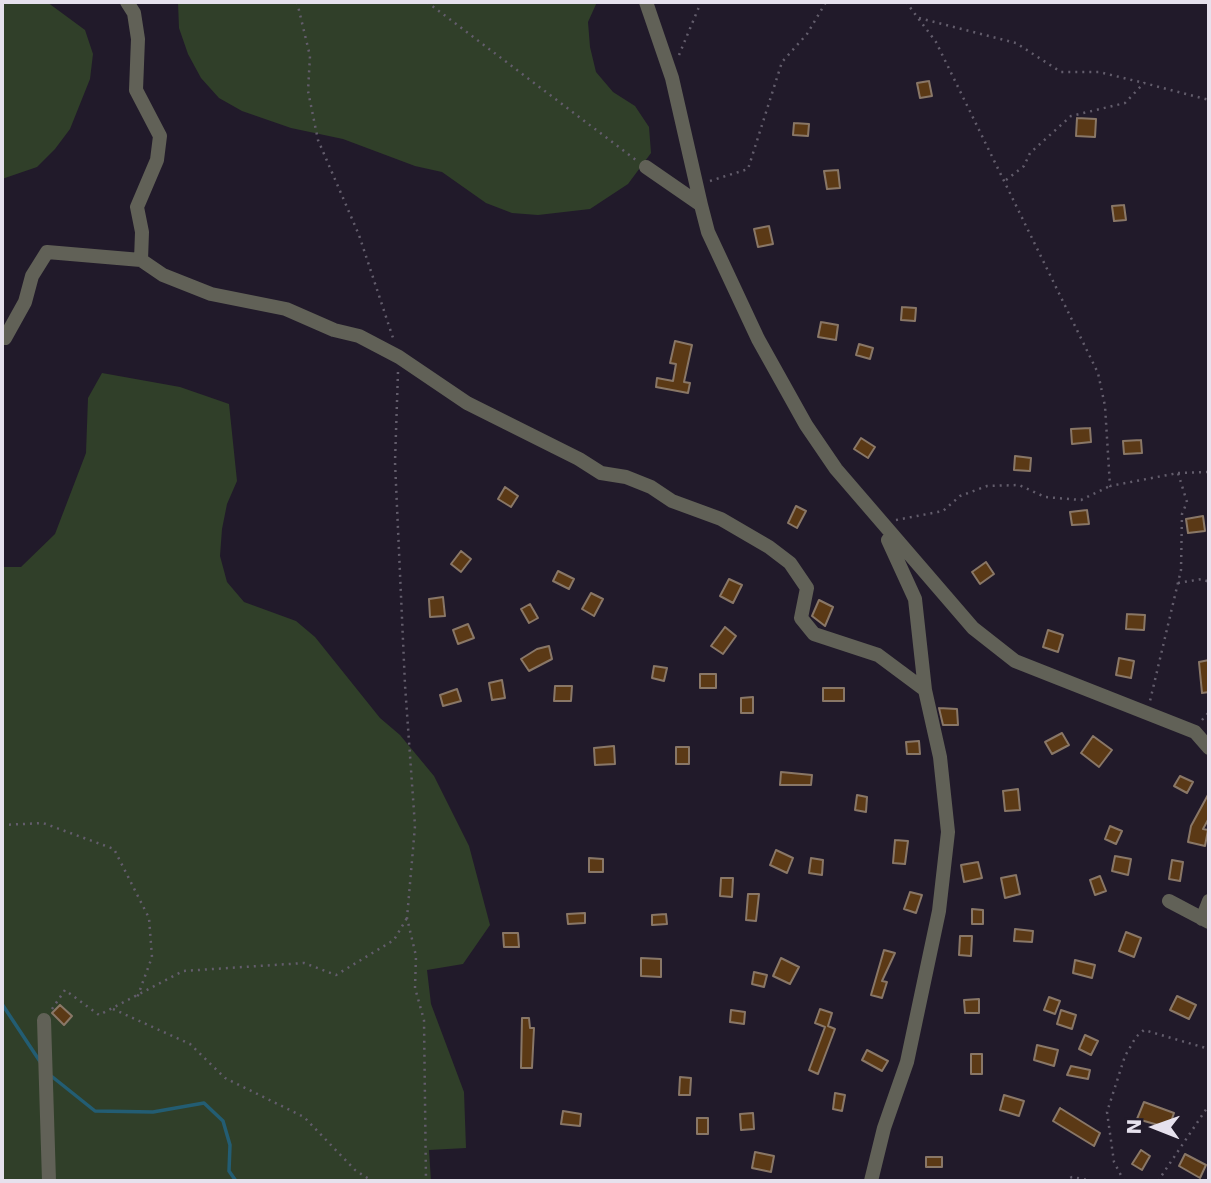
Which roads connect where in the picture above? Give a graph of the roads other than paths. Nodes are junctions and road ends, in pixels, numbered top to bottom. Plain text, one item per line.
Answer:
1 (127, 2) edge
2 (646, 2) edge
3 (646, 167) road end
4 (701, 205) junction
5 (141, 260) junction
6 (2, 338) edge
7 (881, 522) junction
8 (925, 690) junction
9 (1209, 748) edge
10 (1169, 901) dead end
11 (1209, 901) edge
12 (1206, 920) edge
13 (44, 1020) road end
14 (49, 1181) edge
15 (871, 1181) edge

1 - 5 street
2 - 4 street
3 - 4 street
4 - 7 street
5 - 6 street
5 - 8 street
7 - 8 street
7 - 9 street
8 - 15 street
10 - 12 street
11 - 12 street
13 - 14 street

